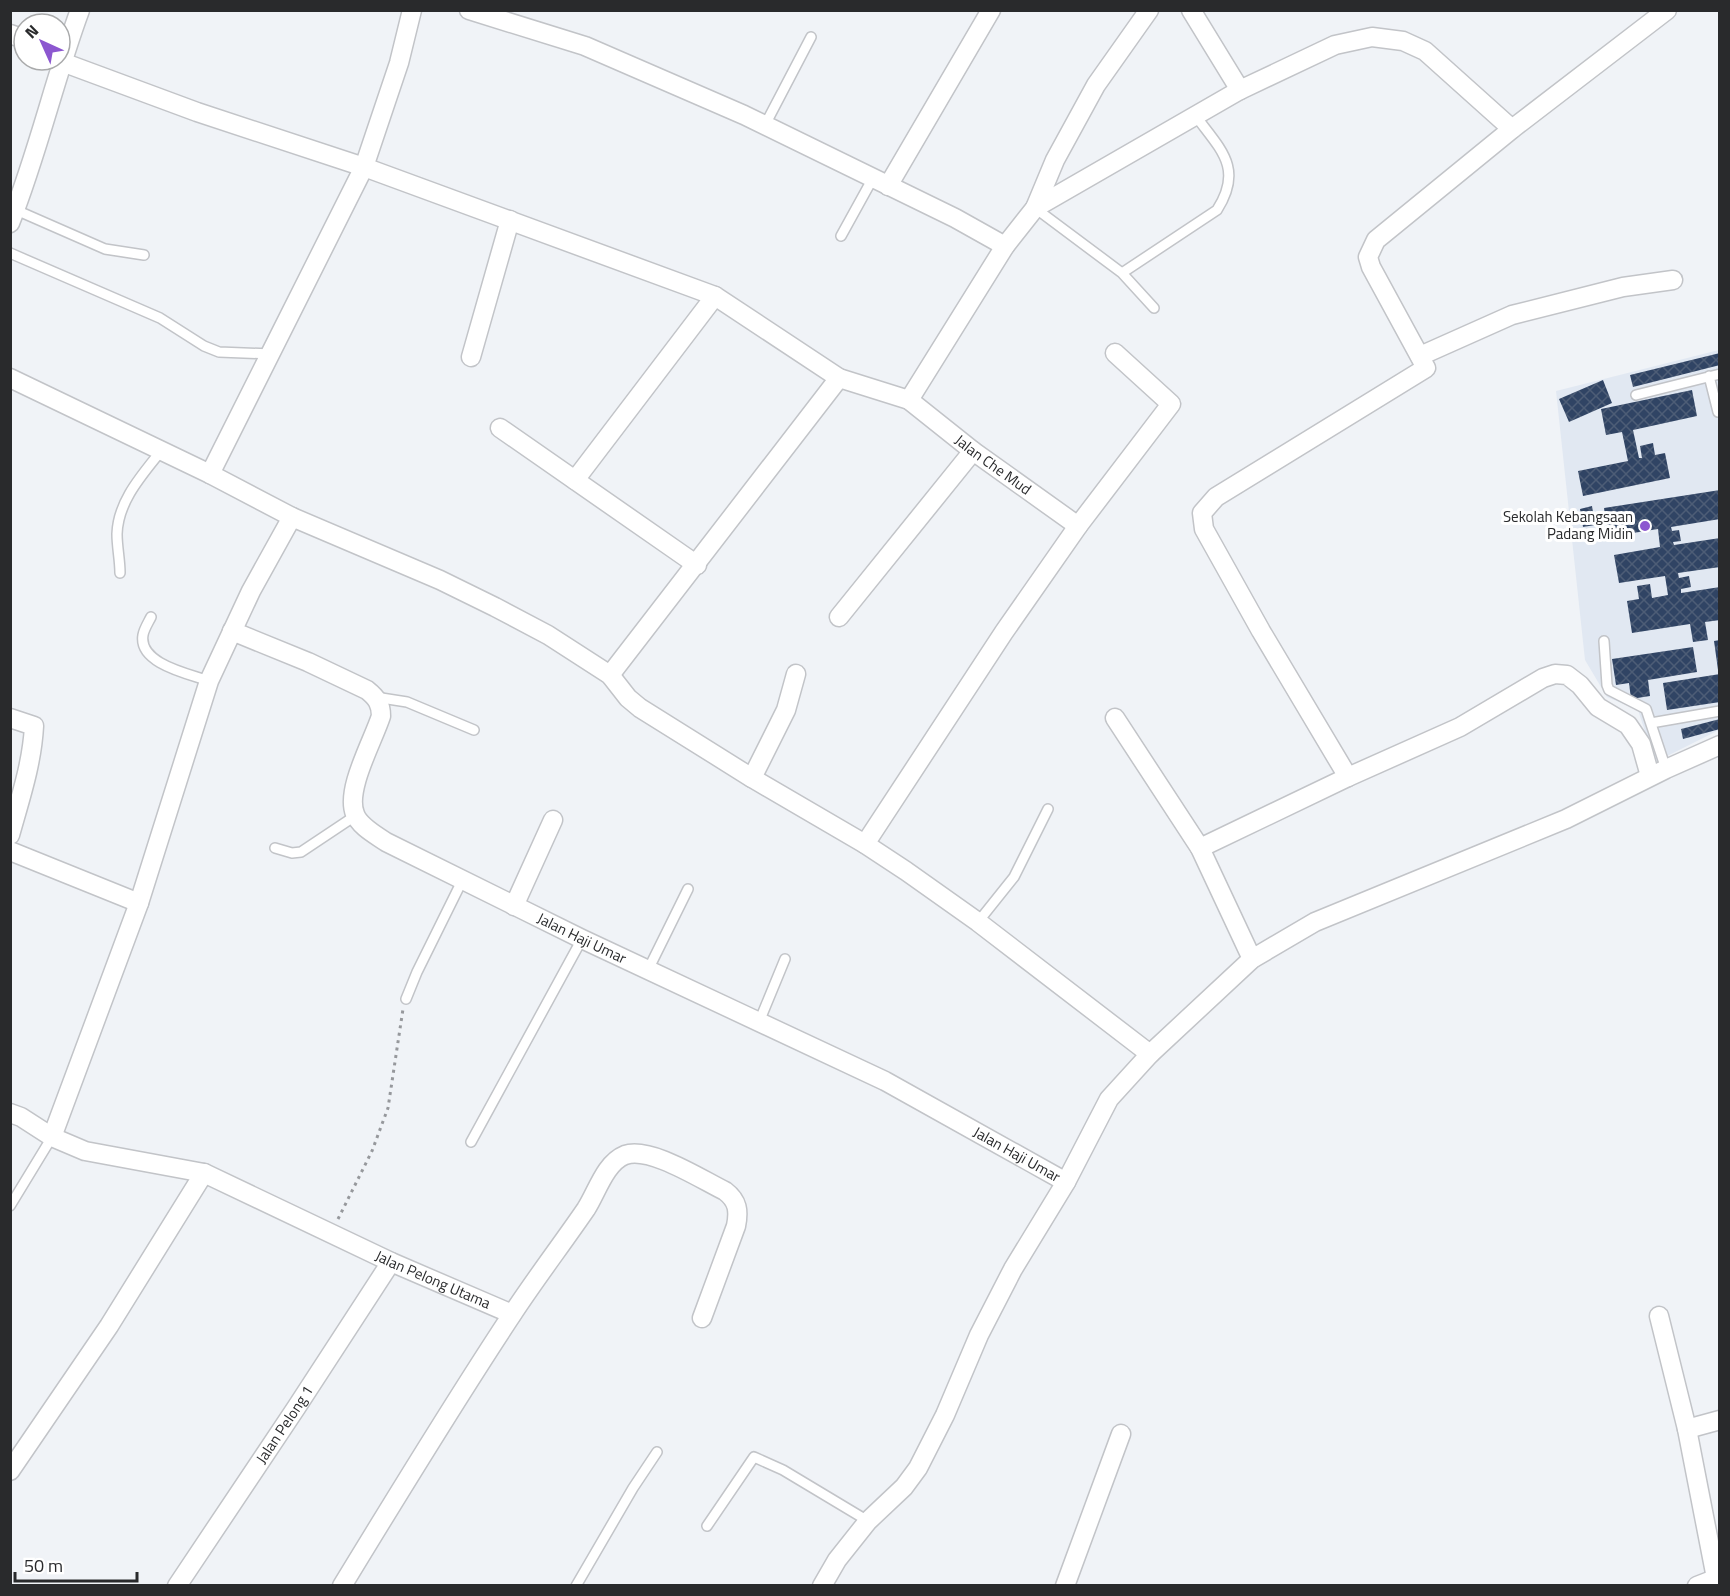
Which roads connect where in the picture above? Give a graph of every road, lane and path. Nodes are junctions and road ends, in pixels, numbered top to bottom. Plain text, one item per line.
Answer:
1 (80, 10) edge
2 (412, 10) edge
3 (469, 10) edge
4 (991, 10) edge
5 (1149, 10) edge
6 (1191, 10) edge
7 (1667, 10) edge
8 (72, 30) edge
9 (811, 37) dead end
10 (72, 60) edge
11 (57, 72) edge
12 (1240, 90) junction
13 (1195, 115) junction
14 (765, 125) junction
15 (1512, 129) junction
16 (364, 167) junction
17 (880, 182) junction
18 (1035, 208) junction
19 (13, 216) edge
20 (510, 220) junction
21 (841, 236) dead end
22 (1005, 246) junction
23 (10, 253) edge
24 (144, 255) dead end
25 (1122, 273) junction
26 (1672, 280) dead end
27 (715, 296) junction
28 (1154, 308) dead end
29 (1115, 353) dead end
30 (271, 354) junction
31 (1420, 356) junction
32 (471, 357) dead end
33 (1719, 374) edge
34 (1709, 376) junction
35 (10, 378) edge
36 (839, 378) junction
37 (1636, 395) dead end
38 (909, 400) junction
39 (1718, 412) edge
40 (500, 428) dead end
41 (161, 451) junction
42 (973, 451) junction
43 (210, 474) junction
44 (575, 480) junction
45 (291, 517) junction
46 (1078, 526) junction
47 (697, 565) junction
48 (120, 573) dead end
49 (150, 617) dead end
50 (839, 617) dead end
51 (232, 631) junction
52 (1604, 641) dead end
53 (796, 674) dead end
54 (610, 675) junction
55 (209, 681) junction
56 (375, 697) junction
57 (1719, 711) edge
58 (10, 718) edge
59 (1115, 718) dead end
60 (1651, 723) junction
61 (474, 730) dead end
62 (1719, 745) edge
63 (1658, 772) junction
64 (1348, 777) junction
65 (752, 778) junction
66 (1048, 809) dead end
67 (355, 816) junction
68 (553, 820) dead end
69 (10, 835) edge
70 (865, 844) junction
71 (275, 848) dead end
72 (1200, 848) junction
73 (10, 851) edge
74 (462, 881) junction
75 (688, 889) dead end
76 (139, 903) junction
77 (514, 906) junction
78 (978, 922) junction
79 (582, 939) junction
80 (1252, 958) junction
81 (785, 959) dead end
82 (648, 970) junction
83 (406, 999) joint
84 (759, 1022) junction
85 (1150, 1054) junction
86 (10, 1113) edge
87 (52, 1137) junction
88 (471, 1142) dead end
89 (204, 1173) junction
90 (1066, 1182) junction
91 (10, 1206) edge
92 (331, 1234) junction
93 (391, 1262) junction
94 (512, 1314) junction
95 (1659, 1316) dead end
96 (702, 1318) dead end
97 (1719, 1420) edge
98 (1687, 1429) junction
99 (1121, 1434) dead end
100 (657, 1452) dead end
101 (10, 1471) edge
102 (868, 1521) junction
103 (707, 1526) dead end
104 (1718, 1577) edge
105 (177, 1586) edge
106 (342, 1586) edge
107 (576, 1586) edge
108 (822, 1586) edge
109 (1065, 1586) edge
110 (1697, 1586) edge

1 - 8 street
2 - 16 street
3 - 14 street
4 - 17 street
5 - 18 street
6 - 12 street
7 - 15 street
9 - 14 lane
10 - 16 street
11 - 19 street
12 - 13 street
12 - 15 street
13 - 18 street
13 - 25 lane
14 - 17 street
15 - 31 street
16 - 20 street
16 - 30 street
17 - 21 lane
17 - 22 street
18 - 22 street
18 - 25 lane
19 - 24 lane
20 - 27 street
20 - 32 street
22 - 38 street
23 - 30 lane
25 - 28 lane
26 - 31 street
27 - 36 street
27 - 44 street
29 - 46 street
30 - 43 street
31 - 64 street
33 - 34 lane
34 - 37 lane
34 - 39 lane
35 - 41 street
36 - 38 street
36 - 47 street
38 - 42 street, Jalan Che Mud
40 - 44 street
41 - 43 street
41 - 48 lane
42 - 46 street, Jalan Che Mud
42 - 50 street
43 - 45 street
44 - 47 street
45 - 51 street
45 - 54 street
46 - 70 street
47 - 54 street
49 - 55 lane
51 - 55 street
51 - 56 street
52 - 60 lane
53 - 65 street
54 - 65 street
55 - 76 street
56 - 61 lane
56 - 67 street
57 - 60 lane
58 - 69 street
59 - 72 street
60 - 63 lane
62 - 63 street
63 - 64 street
63 - 80 street
64 - 72 street
65 - 70 street
66 - 78 lane
67 - 71 lane
67 - 74 street, Jalan Haji Umar
68 - 77 street
70 - 78 street
72 - 80 street
73 - 76 street
74 - 77 street, Jalan Haji Umar
74 - 83 lane
75 - 82 lane
76 - 87 street
77 - 79 street, Jalan Haji Umar
78 - 85 street
79 - 82 street, Jalan Haji Umar
79 - 88 lane
80 - 85 street
81 - 84 lane
82 - 84 street, Jalan Haji Umar
83 - 92 path
84 - 90 street, Jalan Haji Umar
85 - 90 street
86 - 87 street, Jalan Pelong Utama
87 - 89 street, Jalan Pelong Utama
87 - 91 lane
89 - 92 street, Jalan Pelong Utama
89 - 101 street
90 - 102 street
92 - 93 street, Jalan Pelong Utama
93 - 94 street, Jalan Pelong Utama
93 - 105 street, Jalan Pelong 1
94 - 96 street
94 - 106 street
95 - 98 street
97 - 98 street
98 - 104 street
99 - 109 street
100 - 107 lane
102 - 103 lane
102 - 108 street
104 - 110 street

